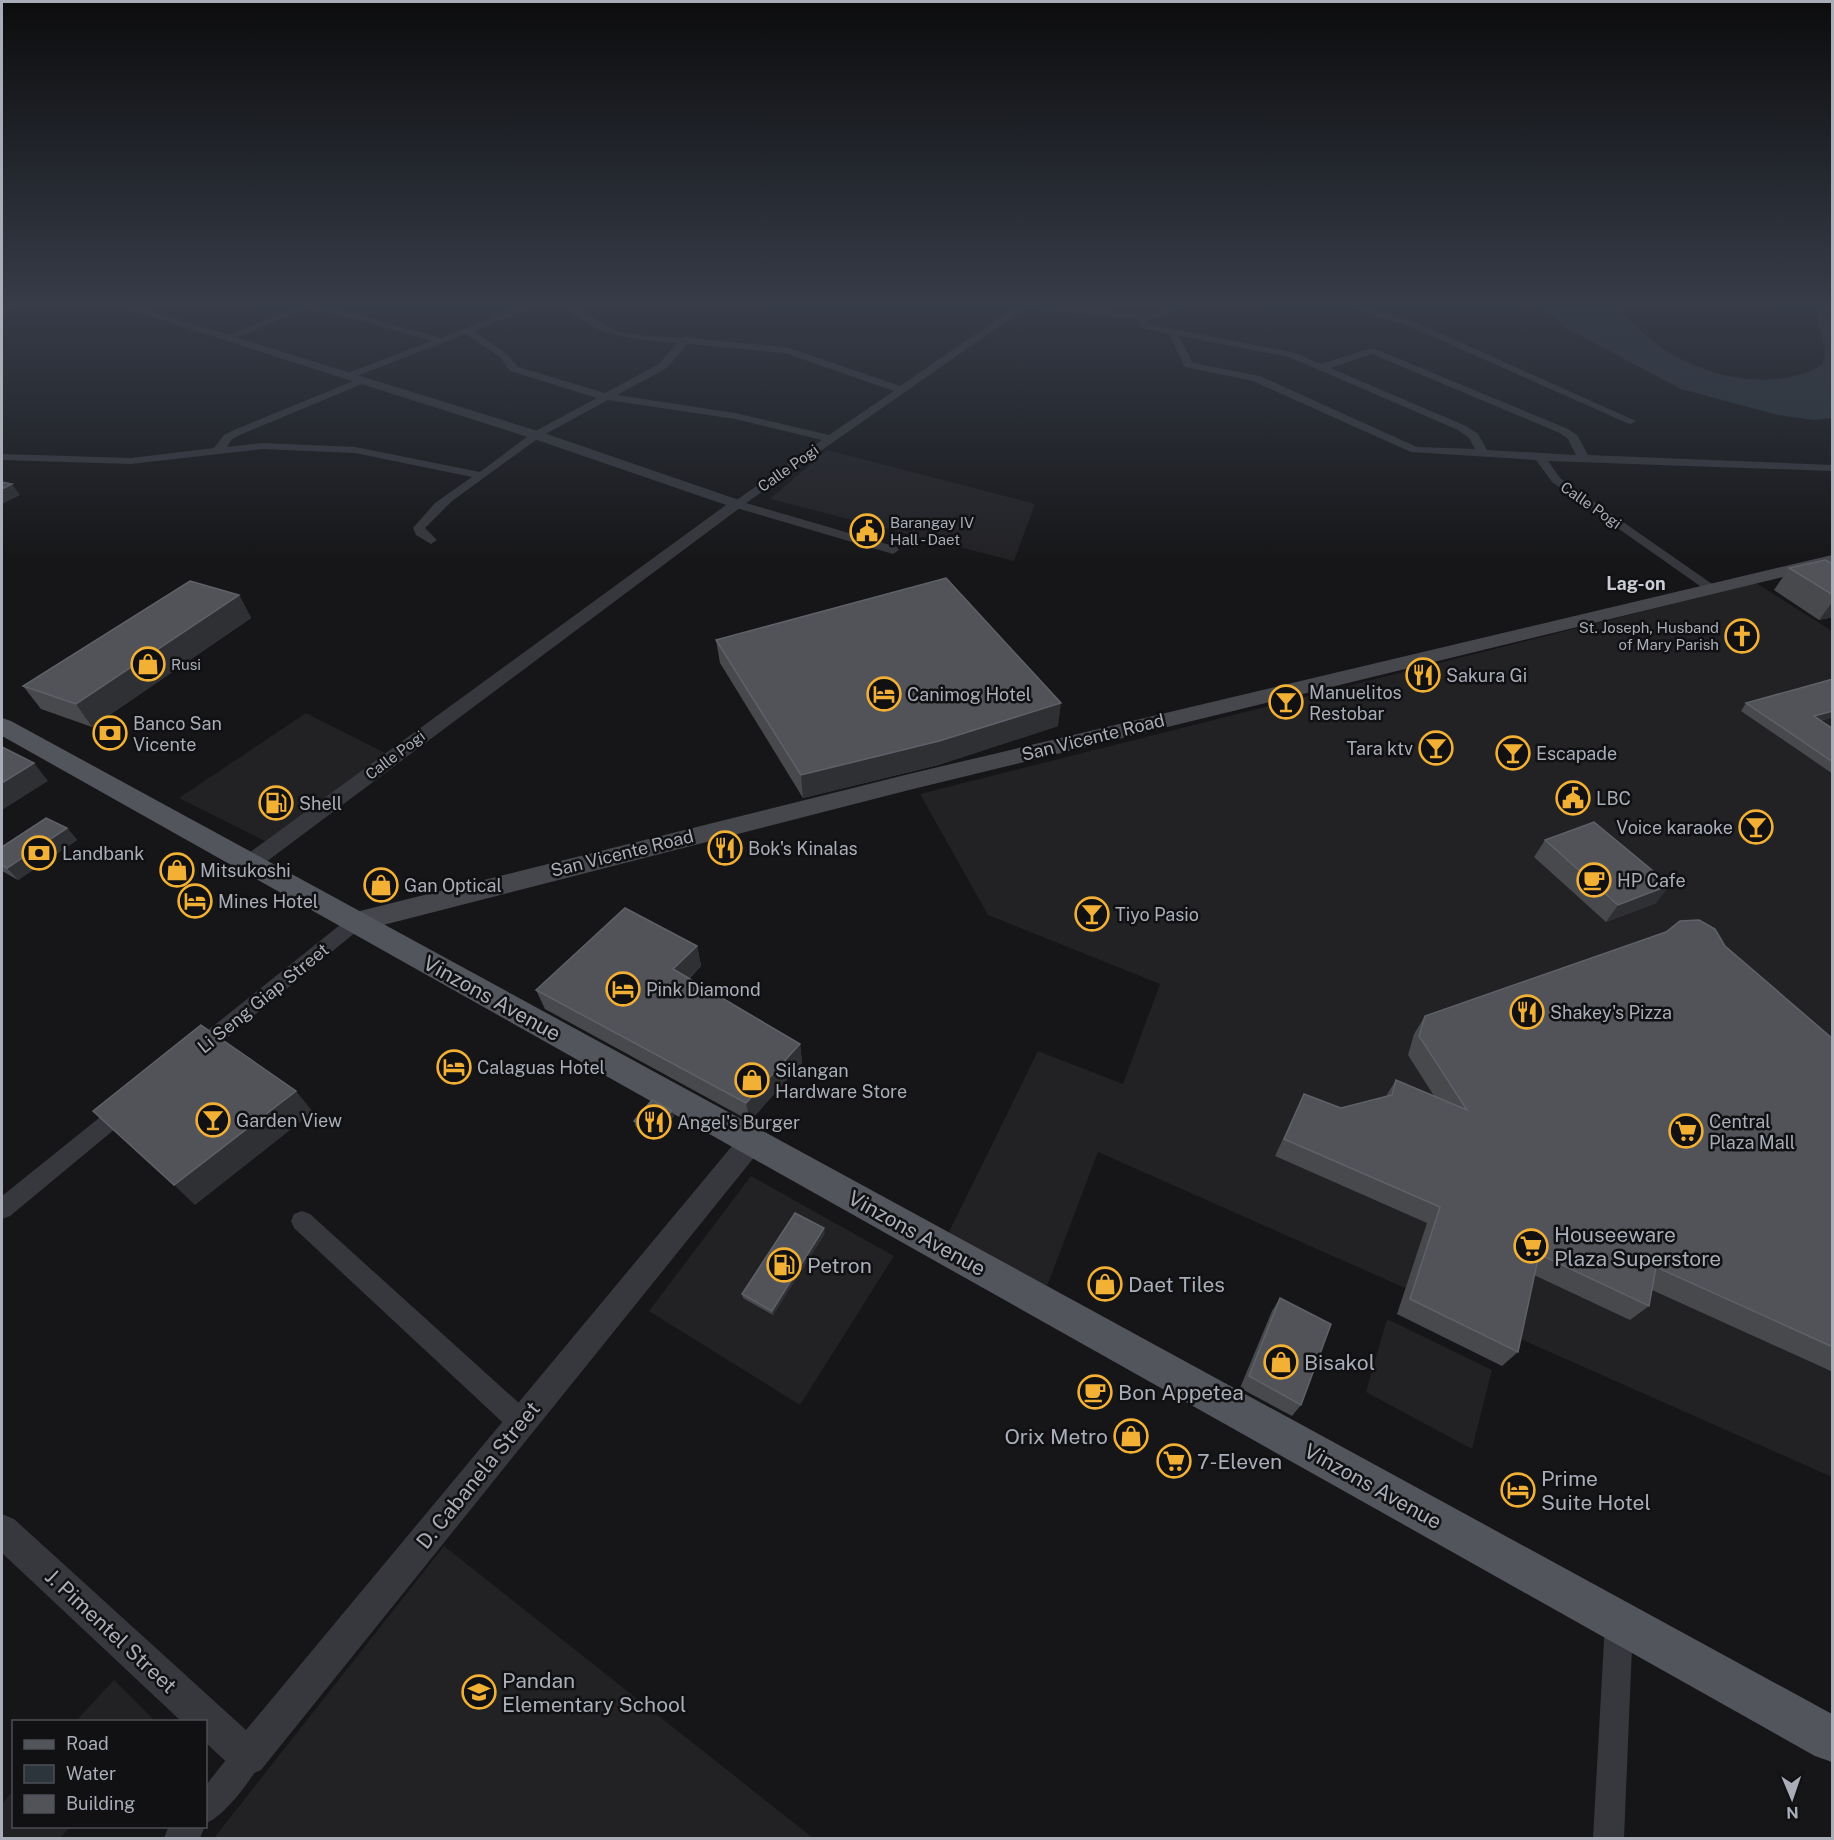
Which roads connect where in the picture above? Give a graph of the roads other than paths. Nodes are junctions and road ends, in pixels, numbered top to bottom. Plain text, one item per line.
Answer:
1 (328, 391) edge
2 (397, 391) edge
3 (586, 391) edge
4 (617, 391) edge
5 (901, 391) edge
6 (1284, 391) edge
7 (1377, 391) edge
8 (1468, 391) edge
9 (1563, 391) edge
10 (606, 397) junction
11 (1631, 421) dead end
12 (536, 435) junction
13 (830, 439) junction
14 (218, 451) junction
15 (1483, 453) junction
16 (2, 457) edge
17 (1540, 457) junction
18 (1584, 459) junction
19 (1833, 468) edge
20 (482, 476) junction
21 (737, 504) junction
22 (431, 540) dead end
23 (893, 550) dead end
24 (1833, 560) edge
25 (1710, 589) junction
26 (2, 726) edge
27 (250, 863) junction
28 (356, 922) junction
29 (188, 1058) edge
30 (142, 1096) edge
31 (751, 1142) junction
32 (2, 1209) edge
33 (302, 1221) dead end
34 (521, 1422) junction
35 (2, 1531) edge
36 (1619, 1623) junction
37 (1833, 1739) edge
38 (248, 1757) junction
39 (207, 1807) edge
40 (1608, 1839) edge

1 - 14 street
2 - 12 street
3 - 10 street
4 - 10 street
5 - 13 street, Calle Pogi
6 - 15 street
7 - 15 street
8 - 18 street
9 - 11 street
10 - 12 street
10 - 13 street
12 - 20 street
12 - 21 street
13 - 21 street, Calle Pogi
14 - 16 street
14 - 20 street
15 - 17 street
17 - 18 street
17 - 25 street, Calle Pogi
18 - 19 street
20 - 22 street
21 - 23 street
21 - 27 street, Calle Pogi
24 - 25 main road, San Vicente Road
25 - 28 main road, San Vicente Road
26 - 27 main road, Vinzons Avenue
27 - 28 main road, Vinzons Avenue
28 - 29 street, Li Seng Giap Street
28 - 31 main road, Vinzons Avenue
30 - 32 street
31 - 34 street, D. Cabanela Street
31 - 36 main road, Vinzons Avenue
33 - 34 street
34 - 38 street, D. Cabanela Street
35 - 38 street, J. Pimentel Street
36 - 37 main road, Vinzons Avenue
36 - 40 street
38 - 39 street, D. Cabanela Street

